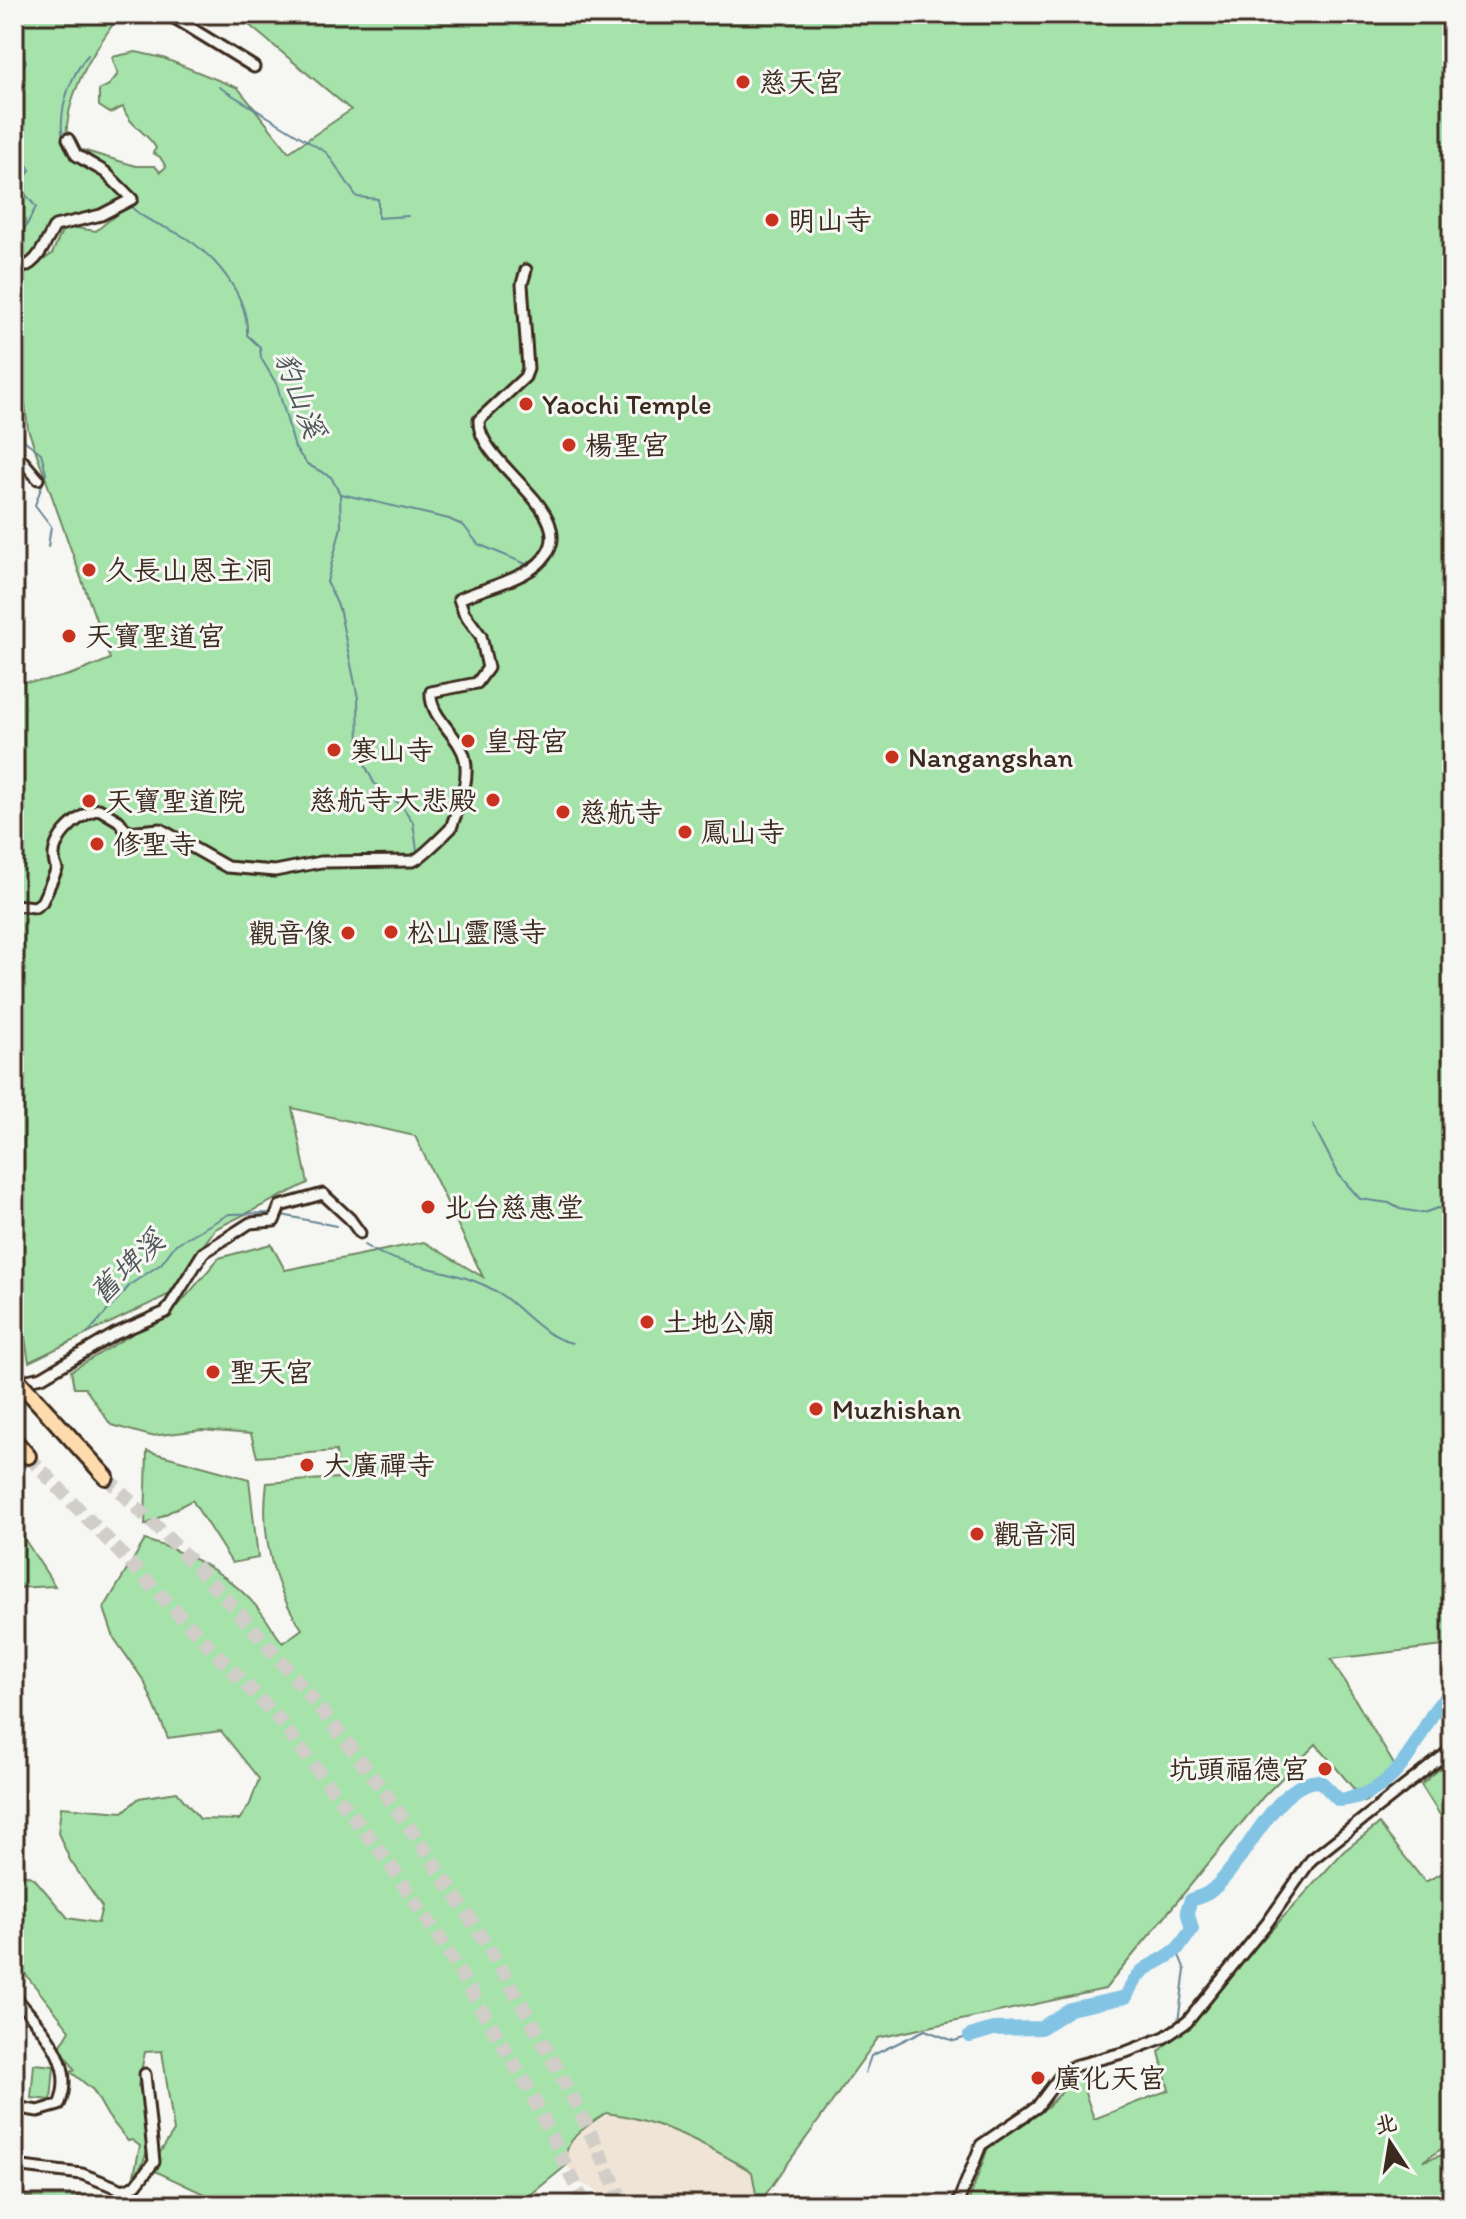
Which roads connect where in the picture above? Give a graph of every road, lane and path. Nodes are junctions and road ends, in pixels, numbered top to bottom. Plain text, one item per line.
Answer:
1 (168, 14) edge
2 (254, 67) dead end
3 (65, 145) dead end
4 (14, 268) edge
5 (526, 270) dead end
6 (14, 451) edge
7 (38, 479) dead end
8 (14, 905) edge
9 (360, 1233) dead end
10 (14, 1376) edge
11 (14, 1382) edge
12 (14, 1440) edge
13 (28, 1456) tunnel mouth
14 (106, 1477) tunnel mouth
15 (1452, 1749) edge
16 (14, 1995) edge
17 (145, 2074) dead end
18 (14, 2107) edge
19 (14, 2166) edge
20 (957, 2205) edge

1 - 2 street
3 - 4 street
5 - 8 street
6 - 7 street
9 - 11 street
10 - 14 highway, bridge
12 - 13 highway
15 - 20 street
16 - 18 street
17 - 19 street

